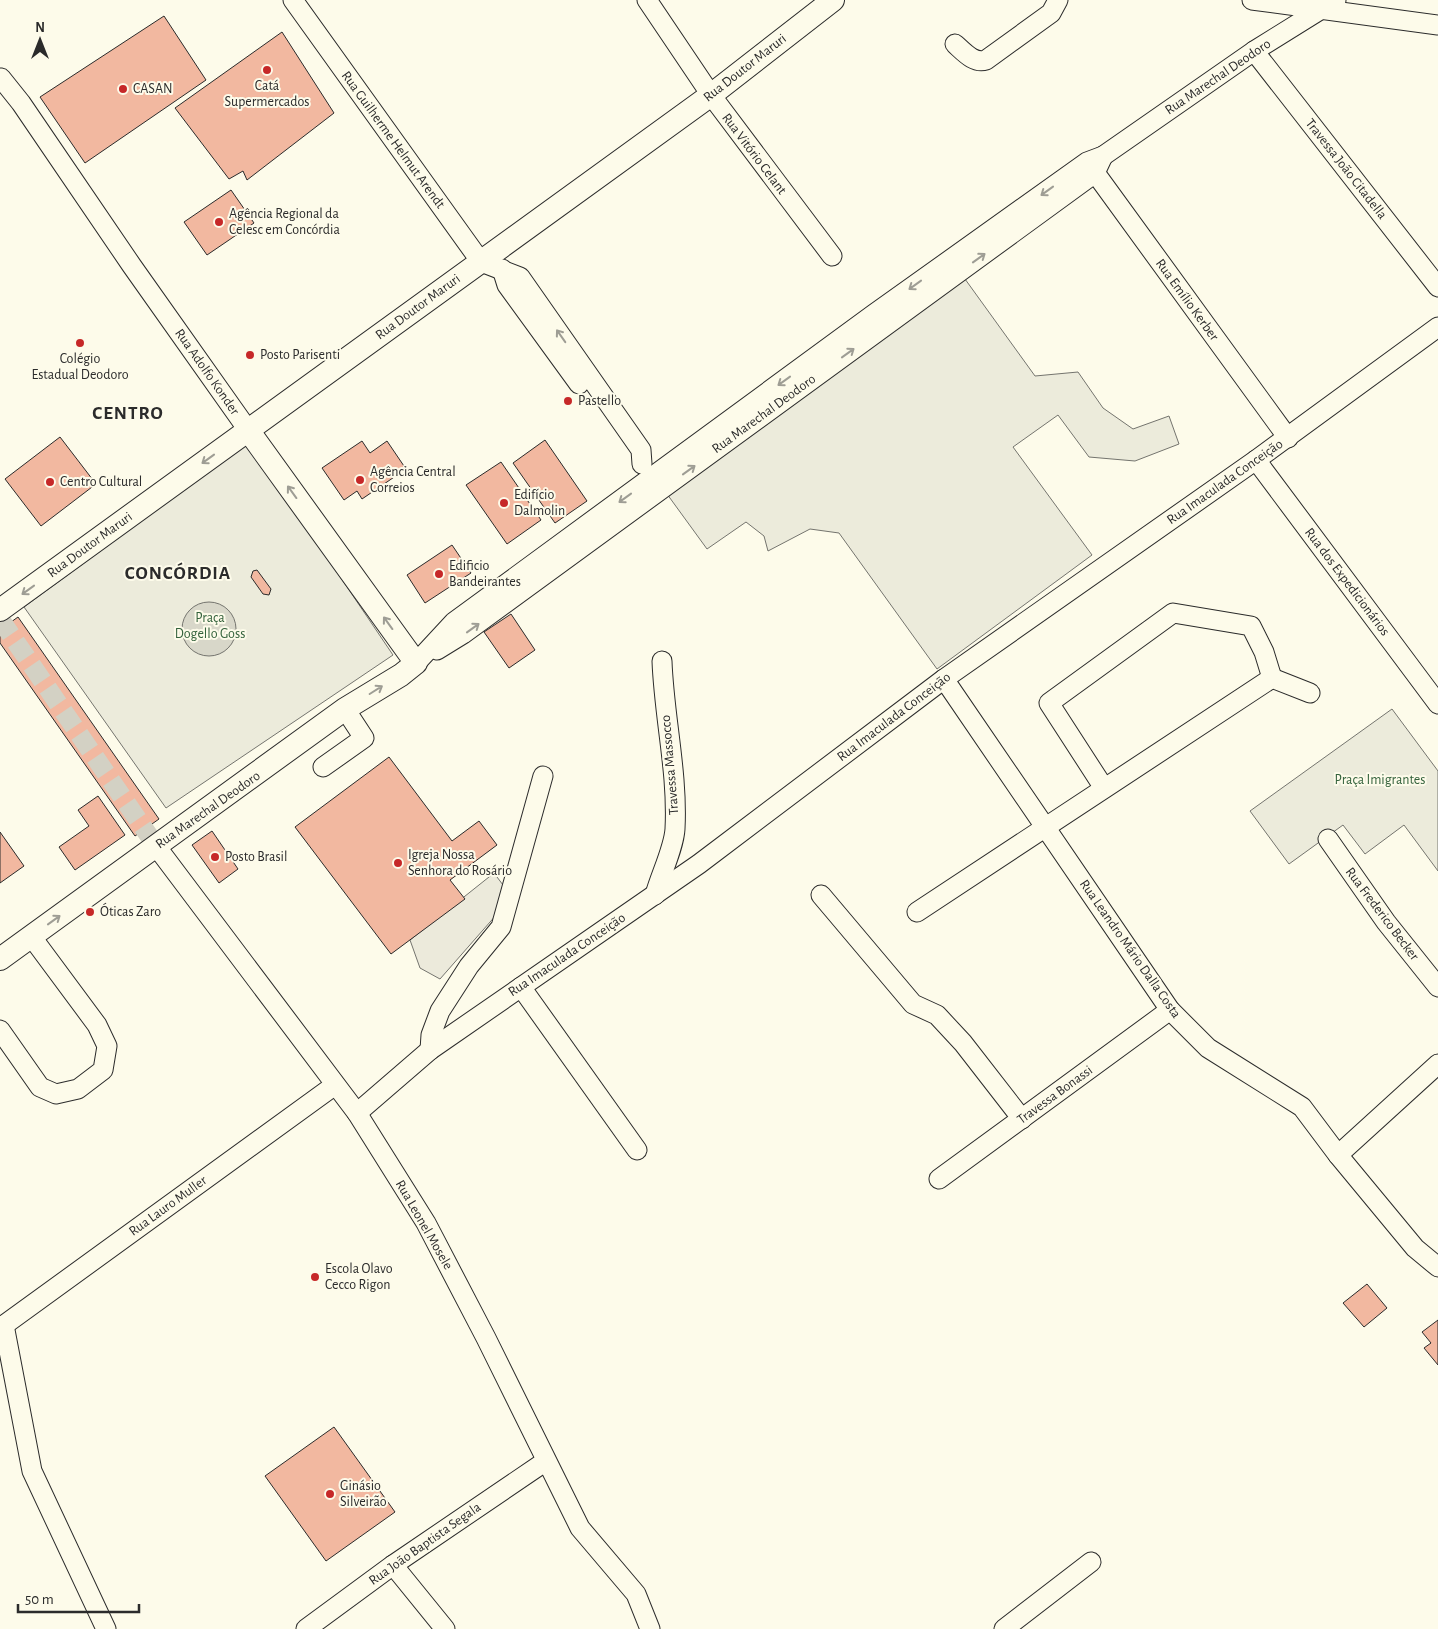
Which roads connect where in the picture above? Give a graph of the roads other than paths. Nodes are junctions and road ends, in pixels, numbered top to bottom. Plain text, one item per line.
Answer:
1 (293, 0) edge
2 (646, 0) edge
3 (833, 0) edge
4 (1058, 0) edge
5 (1252, 0) edge
6 (1329, 5) edge
7 (1438, 25) edge
8 (955, 44) dead end
9 (1254, 51) junction
10 (6, 88) edge
11 (711, 95) junction
12 (1095, 164) junction
13 (832, 256) dead end
14 (491, 266) junction
15 (1438, 287) edge
16 (1438, 328) edge
17 (248, 430) junction
18 (1288, 438) junction
19 (1256, 460) junction
20 (652, 477) junction
21 (0, 610) edge
22 (662, 661) dead end
23 (416, 663) junction
24 (1272, 678) junction
25 (944, 679) junction
26 (1310, 693) dead end
27 (1438, 704) edge
28 (346, 709) junction
29 (323, 767) dead end
30 (543, 776) dead end
31 (1104, 788) junction
32 (1045, 827) junction
33 (1328, 839) dead end
34 (156, 846) junction
35 (654, 895) junction
36 (821, 895) dead end
37 (917, 912) dead end
38 (31, 936) junction
39 (0, 959) edge
40 (520, 987) junction
41 (1438, 987) edge
42 (1170, 1010) junction
43 (0, 1030) edge
44 (430, 1050) junction
45 (1438, 1064) edge
46 (335, 1084) junction
47 (356, 1113) junction
48 (1022, 1119) junction
49 (637, 1150) dead end
50 (1338, 1155) junction
51 (940, 1179) dead end
52 (1438, 1267) edge
53 (2, 1326) edge
54 (546, 1461) junction
55 (1091, 1562) dead end
56 (393, 1565) junction
57 (106, 1629) edge
58 (306, 1629) edge
59 (445, 1629) edge
60 (650, 1629) edge
61 (1004, 1629) edge

1 - 14 street, Rua Guilherme Helmut Arendt
2 - 11 street, Rua Vitório Celant
3 - 11 main road, Rua Doutor Maruri
4 - 8 street
5 - 6 street
6 - 7 street
6 - 9 street, Rua Marechal Deodoro
9 - 12 street, Rua Marechal Deodoro
9 - 15 street, Travessa João Citadella
10 - 17 street, Rua Adolfo Konder
11 - 13 street, Rua Vitório Celant
11 - 14 main road, Rua Doutor Maruri
12 - 18 street, Rua Emílio Kerber
12 - 20 street, Rua Marechal Deodoro
14 - 17 main road, Rua Doutor Maruri
14 - 20 street, Rua Guilherme Helmut Arendt
16 - 18 street, Rua Imaculada Conceição
17 -> 21 main road, Rua Doutor Maruri
23 -> 17 main road, Rua Adolfo Konder
18 - 19 street, Rua Imaculada Conceição
19 - 25 street, Rua Imaculada Conceição
19 - 27 street, Rua dos Expedicionários
20 - 23 street, Rua Marechal Deodoro
22 - 35 street, Travessa Massocco
28 -> 23 main road, Rua Marechal Deodoro
24 - 26 street
24 - 31 street
24 - 31 street
25 - 32 street, Rua Leandro Mário Dalla Costa
25 - 35 street, Rua Imaculada Conceição
28 - 29 street
28 - 34 main road, Rua Marechal Deodoro
30 - 44 street
31 - 32 street
32 - 37 street
32 - 42 street, Rua Leandro Mário Dalla Costa
33 - 41 street, Rua Frederico Becker
38 -> 34 main road, Rua Marechal Deodoro
34 - 46 street, Rua Leonel Mosele
35 - 40 street, Rua Imaculada Conceição
36 - 48 street
38 - 39 main road, Rua Marechal Deodoro
38 - 43 street
40 - 44 street, Rua Imaculada Conceição
40 - 49 street
42 - 48 street, Travessa Bonassi
42 - 50 street, Rua Leandro Mário Dalla Costa
44 - 47 street, Rua Imaculada Conceição
45 - 50 street
46 - 47 street, Rua Leonel Mosele
46 - 53 street, Rua Lauro Muller
47 - 54 street, Rua Leonel Mosele
48 - 51 street, Travessa Bonassi
50 - 52 street, Rua Leandro Mário Dalla Costa
53 - 57 street
54 - 56 street, Rua João Baptista Segala
54 - 60 street, Rua Leonel Mosele
55 - 61 street
56 - 58 street, Rua João Baptista Segala
56 - 59 street

